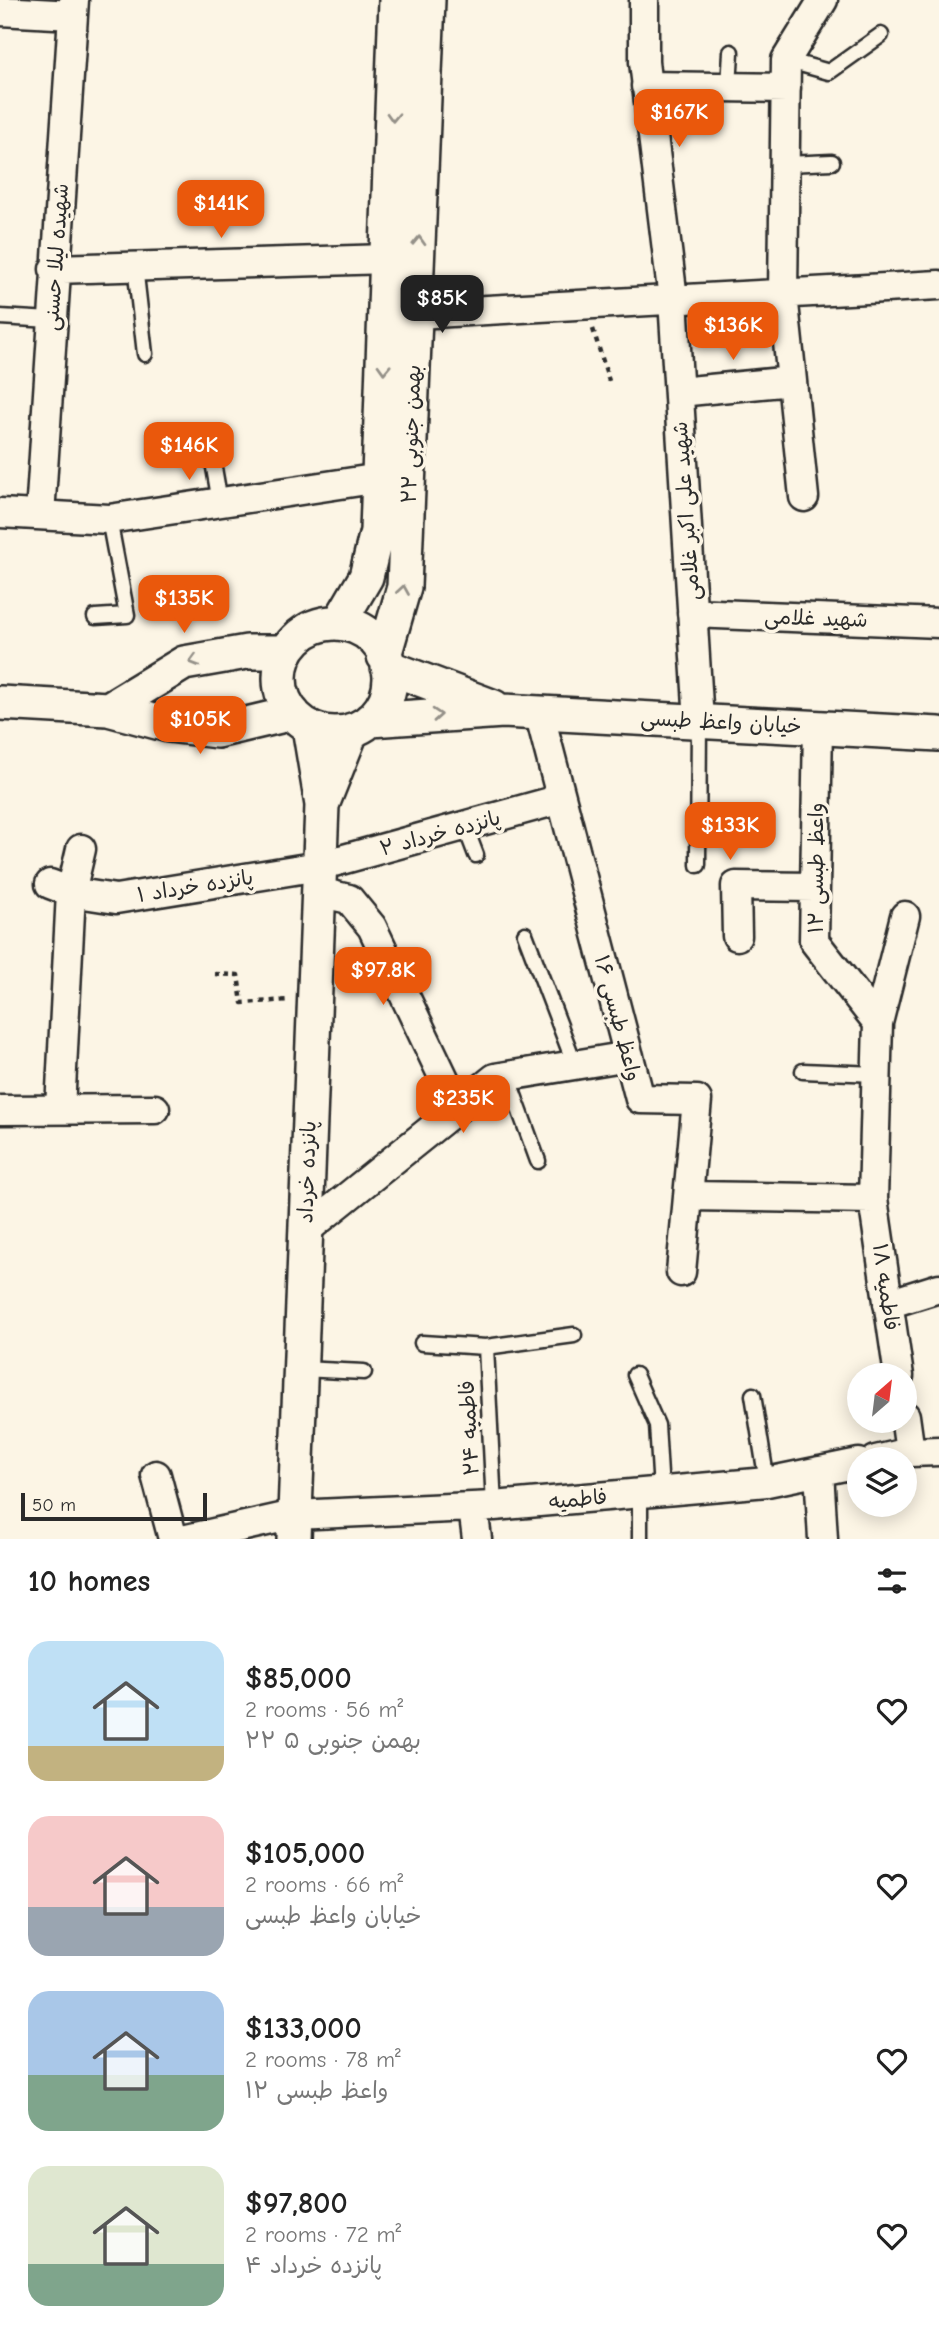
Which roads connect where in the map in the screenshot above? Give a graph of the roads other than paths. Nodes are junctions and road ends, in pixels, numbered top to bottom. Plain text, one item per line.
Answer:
1 (396, 0) edge
2 (428, 0) edge
3 (644, 0) edge
4 (823, 0) edge
5 (74, 7) edge
6 (0, 11) edge
7 (881, 35) dead end
8 (731, 52) dead end
9 (410, 62) junction
10 (786, 74) junction
11 (646, 86) junction
12 (729, 87) junction
13 (832, 162) dead end
14 (786, 164) junction
15 (388, 259) junction
16 (135, 267) junction
17 (54, 269) junction
18 (939, 285) edge
19 (783, 294) junction
20 (673, 299) junction
21 (416, 314) junction
22 (0, 317) edge
23 (51, 320) junction
24 (145, 354) dead end
25 (792, 381) junction
26 (678, 392) junction
27 (210, 445) dead end
28 (380, 478) junction
29 (804, 496) dead end
30 (220, 502) junction
31 (0, 513) edge
32 (40, 515) junction
33 (109, 519) junction
34 (692, 613) junction
35 (95, 617) dead end
36 (339, 622) junction
37 (939, 622) edge
38 (285, 652) junction
39 (386, 661) junction
40 (0, 704) edge
41 (108, 709) junction
42 (503, 711) junction
43 (539, 712) junction
44 (301, 720) junction
45 (699, 722) junction
46 (361, 725) junction
47 (818, 727) junction
48 (939, 734) edge
49 (561, 799) junction
50 (322, 805) junction
51 (465, 826) junction
52 (81, 849) dead end
53 (476, 855) dead end
54 (698, 865) dead end
55 (318, 879) junction
56 (814, 887) junction
57 (61, 888) junction
58 (905, 916) dead end
59 (525, 934) dead end
60 (737, 936) dead end
61 (878, 1023) junction
62 (629, 1056) junction
63 (575, 1065) junction
64 (803, 1071) dead end
65 (876, 1074) junction
66 (507, 1076) junction
67 (458, 1108) junction
68 (60, 1109) junction
69 (155, 1109) dead end
70 (0, 1110) edge
71 (538, 1161) dead end
72 (688, 1196) junction
73 (873, 1199) junction
74 (305, 1231) junction
75 (681, 1272) dead end
76 (939, 1288) edge
77 (888, 1304) junction
78 (574, 1335) dead end
79 (422, 1343) dead end
80 (486, 1347) junction
81 (897, 1363) edge
82 (299, 1369) junction
83 (364, 1372) dead end
84 (635, 1375) dead end
85 (753, 1395) dead end
86 (939, 1451) edge
87 (917, 1452) edge
88 (847, 1465) edge
89 (819, 1471) junction
90 (156, 1475) dead end
91 (767, 1482) junction
92 (650, 1492) junction
93 (483, 1507) junction
94 (294, 1527) edge
95 (173, 1539) edge
96 (187, 1539) edge
97 (477, 1539) edge
98 (640, 1539) edge
99 (823, 1539) edge

1 - 9 street, ۲۲ بهمن جنوبی
2 - 9 street, ۲۲ بهمن جنوبی
3 - 11 street, شهید علی اکبر غلامی
4 - 10 street
5 - 6 street
5 - 17 street, شهیده لیلا حسنی
7 - 10 lane
8 - 12 lane
9 -> 15 street, ۲۲ بهمن جنوبی
21 -> 9 street, ۲۲ بهمن جنوبی
10 - 12 street
10 - 14 street
11 - 12 street
11 - 20 street, شهید علی اکبر غلامی
13 - 14 lane
14 - 19 street
15 - 16 street
15 -> 28 street, ۲۲ بهمن جنوبی
16 - 17 street
16 - 24 lane
17 - 23 street, شهیده لیلا حسنی
18 - 19 street
19 - 20 street
19 - 25 street
20 - 21 street
20 - 26 street, شهید علی اکبر غلامی
39 -> 21 street, ۲۲ بهمن جنوبی
22 - 23 lane
23 - 32 street, شهیده لیلا حسنی
25 - 26 street
25 - 29 street
26 - 34 street, شهید علی اکبر غلامی
27 - 30 lane
28 - 30 street
28 - 36 street, ۲۲ بهمن جنوبی
30 - 33 street
31 - 32 street
32 - 33 street
33 - 35 lane
34 - 37 street, شهید غلامی
34 - 45 street, شهید علی اکبر غلامی
36 - 38 street
36 - 39 street
38 -> 41 street
38 - 44 street
39 - 42 street
39 - 46 street
40 - 41 street
41 - 44 street
42 - 43 street, خیابان واعظ طبسی
46 -> 42 street
43 - 45 street, خیابان واعظ طبسی
43 - 49 street, واعظ طبسی ۱۶
44 - 46 street
44 - 50 street
45 - 47 street, خیابان واعظ طبسی
45 - 54 lane
46 - 50 street
47 - 48 street, خیابان واعظ طبسی
47 - 56 street, واعظ طبسی ۱۲
49 - 51 street, پانزده خرداد ۲
49 - 62 street, واعظ طبسی ۱۶
50 - 55 street, پانزده خرداد
51 - 53 lane
51 - 55 street, پانزده خرداد ۲
52 - 57 street
55 - 57 street, پانزده خرداد ۱
55 - 67 street
55 - 74 street, پانزده خرداد
56 - 60 street
56 - 61 street, واعظ طبسی ۱۲
57 - 68 street
58 - 61 street
59 - 63 lane
61 - 65 street
62 - 63 street
62 - 72 street, واعظ طبسی ۱۶
63 - 66 street
64 - 65 lane
65 - 73 street
66 - 67 street
66 - 71 lane
67 - 74 street
68 - 69 street
68 - 70 street
72 - 73 street
72 - 75 street, واعظ طبسی ۱۶
73 - 77 street, فاطمیه ۱۸
74 - 82 street, پانزده خرداد
76 - 77 street
77 - 81 street, فاطمیه ۱۸
78 - 80 lane
79 - 80 lane
80 - 93 lane, فاطمیه ۲۴
82 - 83 lane
82 - 94 street, پانزده خرداد
84 - 92 lane
85 - 91 lane
86 - 87 street
88 - 89 street, فاطمیه
89 - 91 street, فاطمیه
89 - 99 street
90 - 95 street
91 - 92 street, فاطمیه
92 - 93 street, فاطمیه
92 - 98 lane
93 - 94 street, فاطمیه
93 - 97 street
94 - 96 street, فاطمیه

